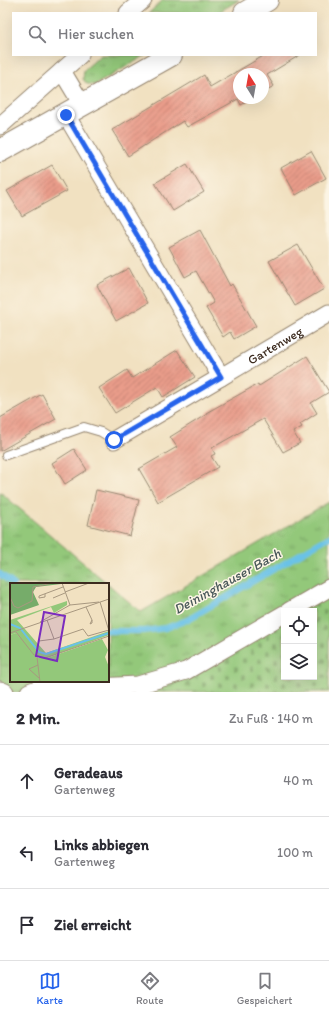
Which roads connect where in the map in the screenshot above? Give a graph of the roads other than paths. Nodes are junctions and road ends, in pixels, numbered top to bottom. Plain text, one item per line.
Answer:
1 (143, 0) edge
2 (267, 0) edge
3 (129, 12) edge
4 (247, 12) edge
5 (79, 56) edge
6 (169, 56) edge
7 (62, 71) junction
8 (74, 110) junction
9 (0, 126) edge
10 (0, 152) edge
11 (329, 313) edge
12 (221, 377) junction
13 (114, 440) joint
14 (6, 455) dead end
15 (329, 588) edge
16 (294, 608) edge
17 (281, 616) edge
18 (0, 690) edge
19 (5, 692) edge
20 (29, 692) edge

1 - 3 street
2 - 4 street
5 - 7 street
6 - 8 street
7 - 8 street
7 - 9 street
8 - 10 street
8 - 12 street
11 - 12 street, Gartenweg
12 - 13 street, Gartenweg
13 - 14 lane
15 - 16 street
17 - 20 street
18 - 19 street

